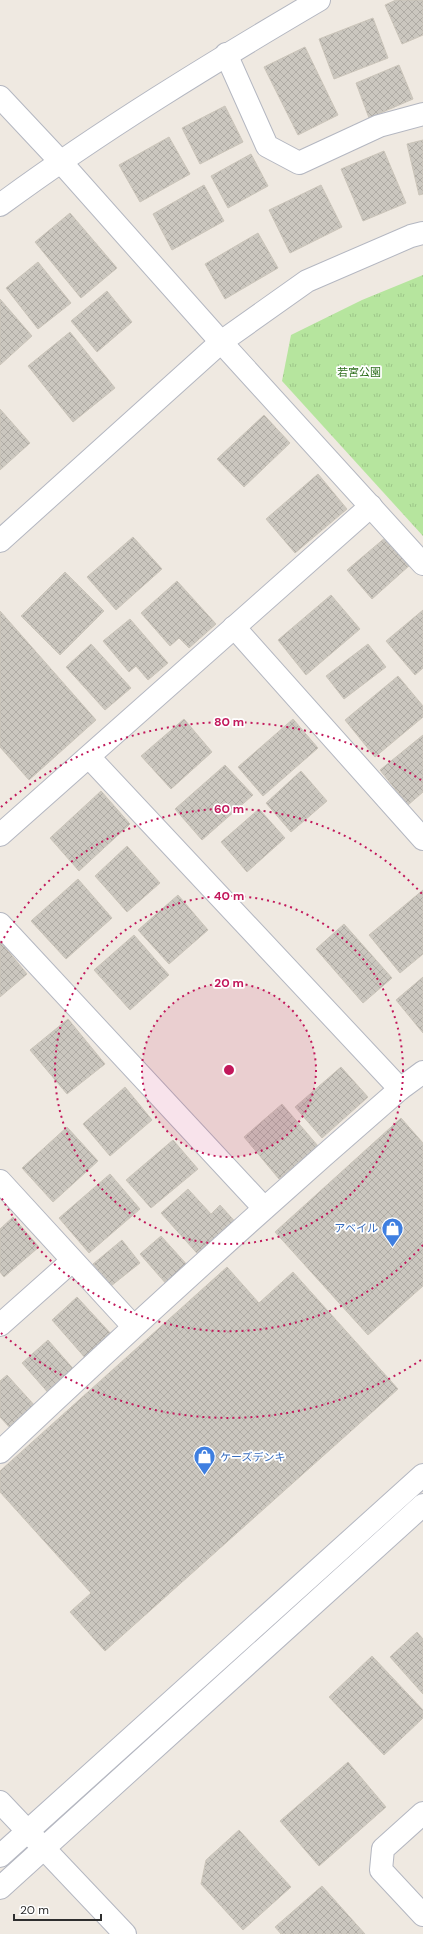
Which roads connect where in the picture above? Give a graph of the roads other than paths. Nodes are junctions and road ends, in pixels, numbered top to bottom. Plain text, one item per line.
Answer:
1 (319, 0) edge
2 (226, 54) junction
3 (2, 99) edge
4 (423, 114) edge
5 (60, 161) junction
6 (0, 205) edge
7 (423, 233) edge
8 (221, 342) junction
9 (371, 506) junction
10 (0, 541) edge
11 (423, 564) edge
12 (234, 627) junction
13 (89, 757) junction
14 (0, 835) edge
15 (423, 839) edge
16 (0, 924) edge
17 (423, 1072) edge
18 (400, 1089) junction
19 (0, 1181) edge
20 (264, 1208) junction
21 (72, 1261) junction
22 (0, 1325) edge
23 (133, 1326) junction
24 (0, 1452) edge
25 (423, 1475) edge
26 (423, 1505) edge
27 (0, 1802) edge
28 (423, 1813) edge
29 (28, 1832) junction
30 (44, 1848) junction
31 (0, 1856) edge
32 (0, 1888) edge
33 (423, 1915) edge
34 (125, 1934) edge

1 - 2 street
2 - 4 street
2 - 5 street
3 - 5 street
5 - 6 street
5 - 8 street
7 - 8 street
8 - 9 street
8 - 10 street
9 - 11 street
9 - 12 street
12 - 13 street
12 - 15 street
13 - 14 street
13 - 18 street
16 - 20 street
17 - 18 street
18 - 20 street
19 - 21 street
20 - 23 street
21 - 22 street
21 - 23 street
23 - 24 street
25 - 29 street
26 - 30 street
27 - 29 street
28 - 33 street
29 - 30 street
29 - 31 street
30 - 32 street
30 - 34 street

